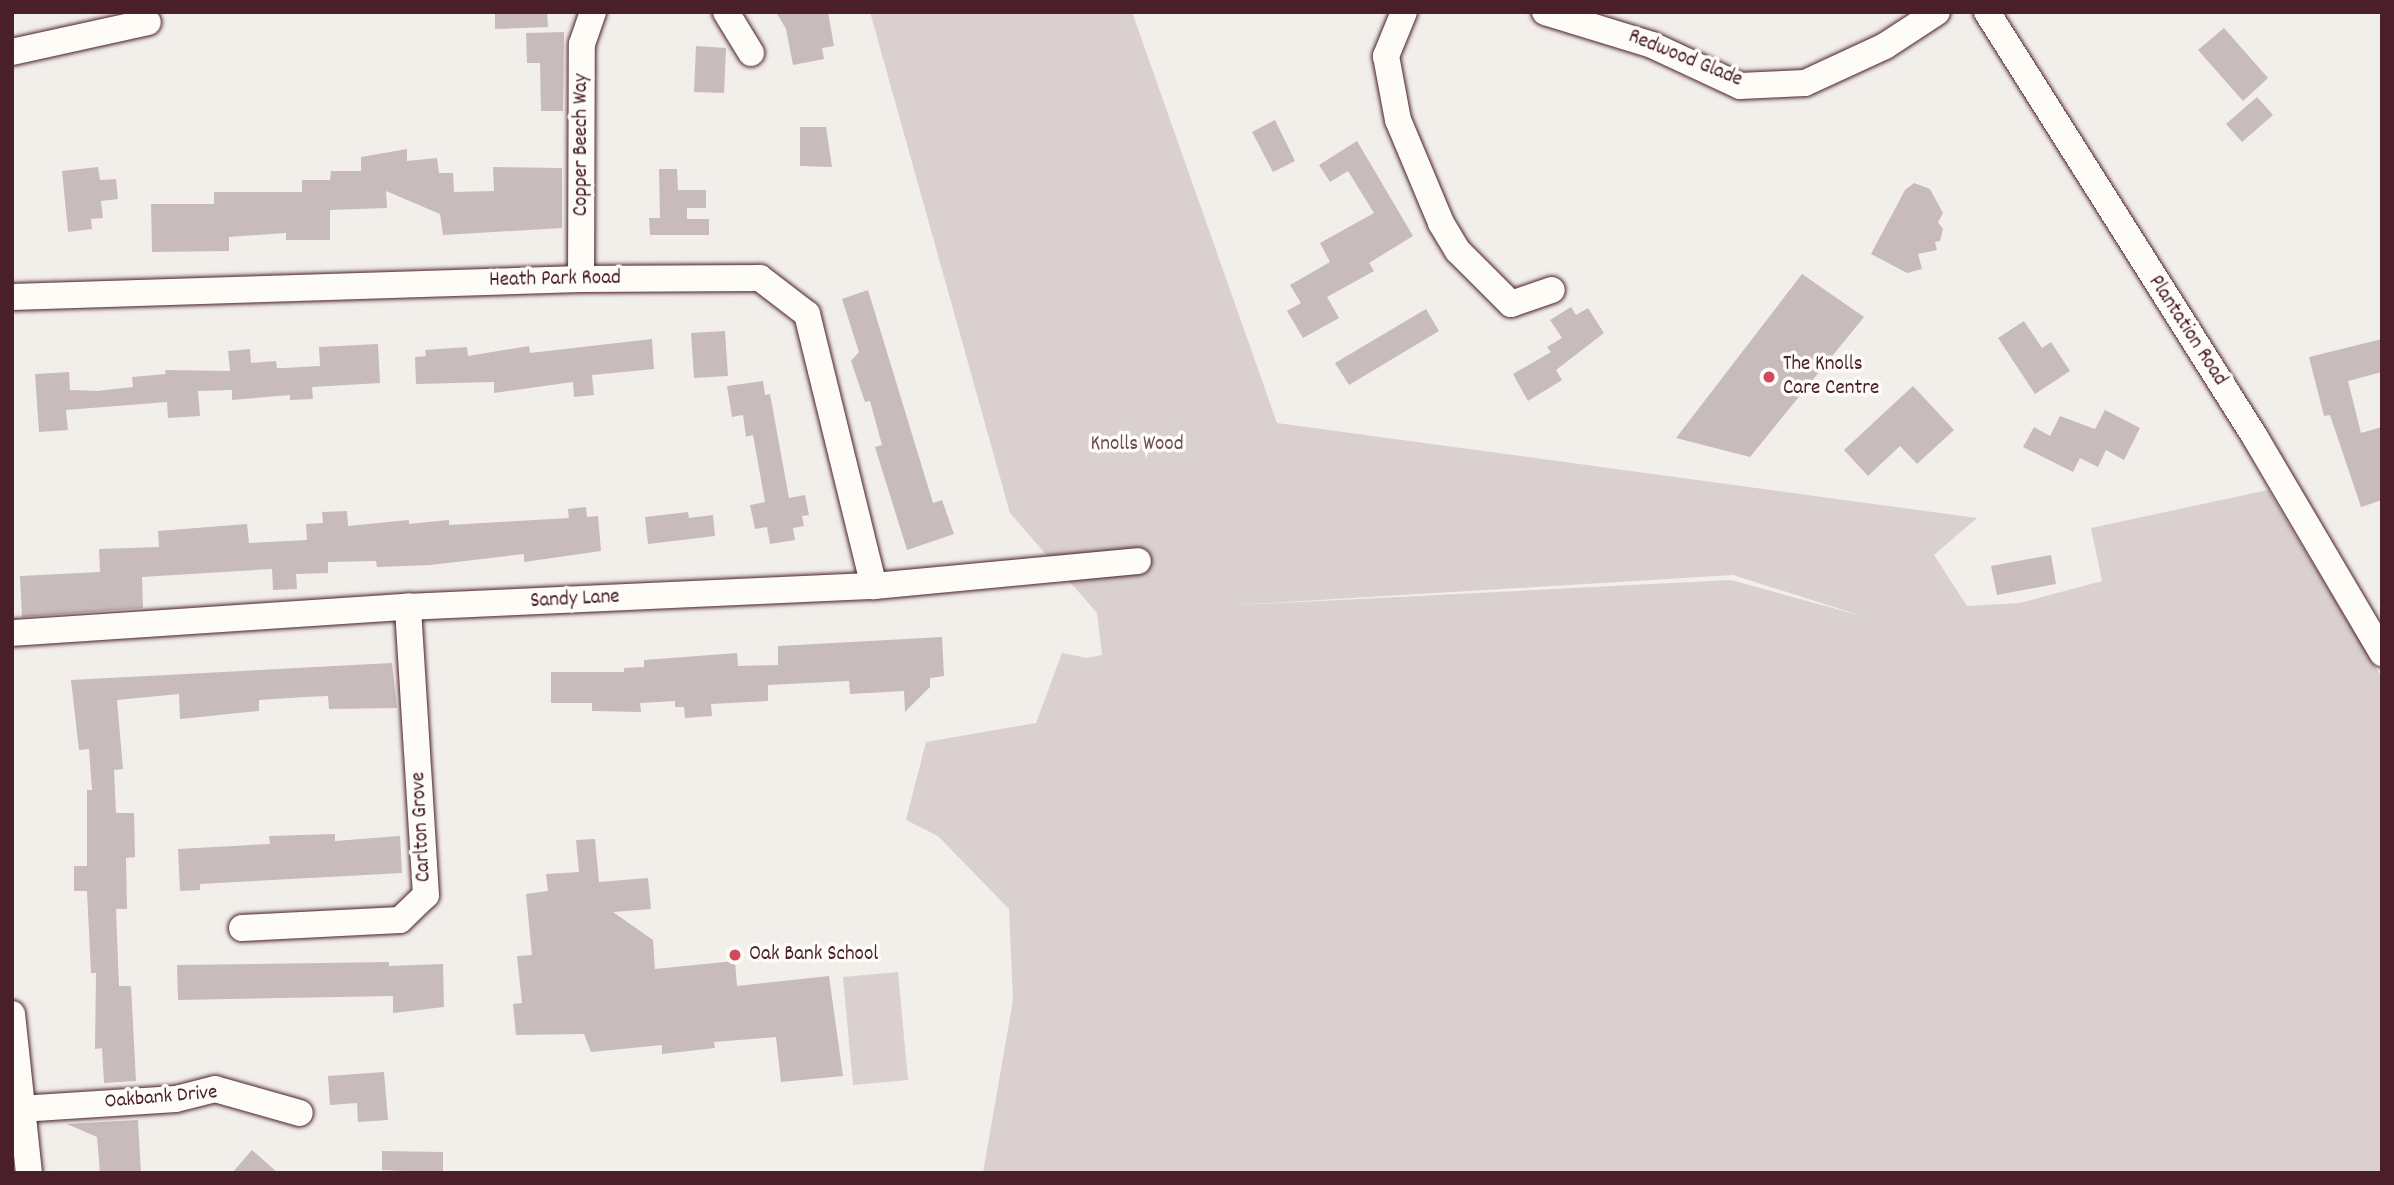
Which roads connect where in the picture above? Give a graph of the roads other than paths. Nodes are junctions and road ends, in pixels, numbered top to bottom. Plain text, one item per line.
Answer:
1 (593, 12) edge
2 (726, 12) edge
3 (1404, 12) edge
4 (1545, 12) edge
5 (1937, 12) edge
6 (1987, 12) edge
7 (148, 22) dead end
8 (12, 52) edge
9 (751, 53) dead end
10 (581, 279) junction
11 (1552, 290) dead end
12 (12, 297) edge
13 (1138, 561) dead end
14 (874, 586) junction
15 (408, 607) junction
16 (12, 633) edge
17 (2382, 653) edge
18 (242, 928) dead end
19 (12, 1014) edge
20 (20, 1109) junction
21 (300, 1113) dead end
22 (29, 1173) edge

1 - 10 street, Copper Beech Way
2 - 9 street
3 - 11 street
4 - 5 street, Redwood Glade
6 - 17 street, Plantation Road
7 - 8 street
10 - 12 street, Heath Park Road
10 - 14 street, Heath Park Road
13 - 14 street, Sandy Lane
14 - 15 street, Sandy Lane
15 - 16 street, Sandy Lane
15 - 18 street, Carlton Grove
19 - 20 street
20 - 21 street, Oakbank Drive
20 - 22 street

